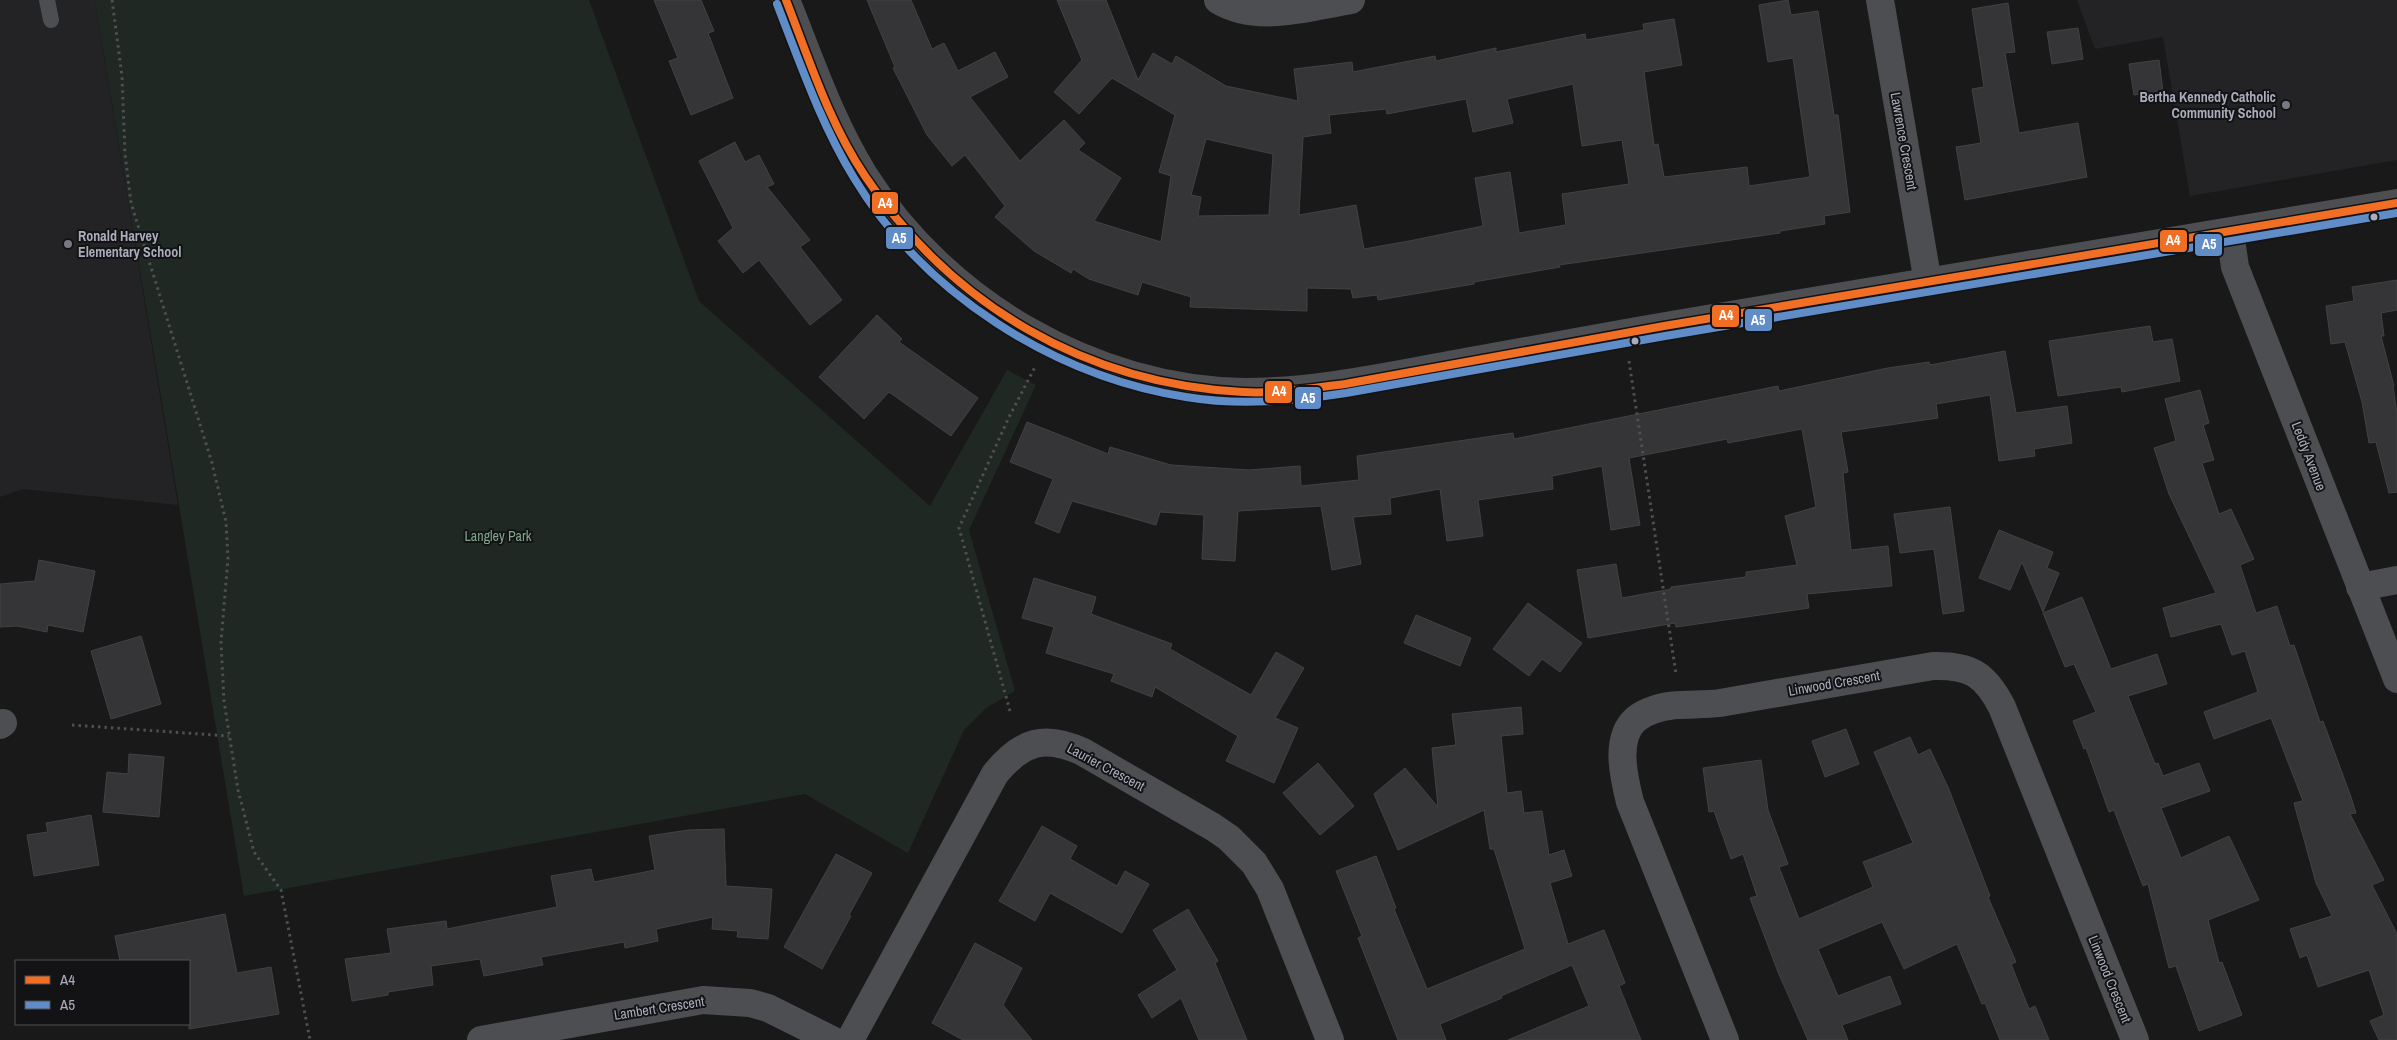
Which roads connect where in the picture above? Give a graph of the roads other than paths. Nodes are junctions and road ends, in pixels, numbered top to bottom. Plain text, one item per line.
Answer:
1 (47, 0) edge
2 (786, 0) edge
3 (1218, 0) edge
4 (1351, 0) edge
5 (1880, 0) edge
6 (51, 20) dead end
7 (2397, 203) edge
8 (2230, 232) junction
9 (1928, 283) junction
10 (2397, 580) edge
11 (2360, 587) junction
12 (2397, 679) edge
13 (481, 1040) edge
14 (832, 1040) edge
15 (850, 1040) edge
16 (1330, 1040) edge
17 (1725, 1040) edge
18 (2135, 1040) edge

1 - 6 lane
2 - 9 street
3 - 4 street
5 - 9 street, Lawrence Crescent
7 - 8 street
8 - 9 street
8 - 11 street, Leddy Avenue
10 - 11 street
11 - 12 street, Leddy Avenue
13 - 14 street, Lambert Crescent
15 - 16 street, Laurier Crescent
17 - 18 street, Linwood Crescent

